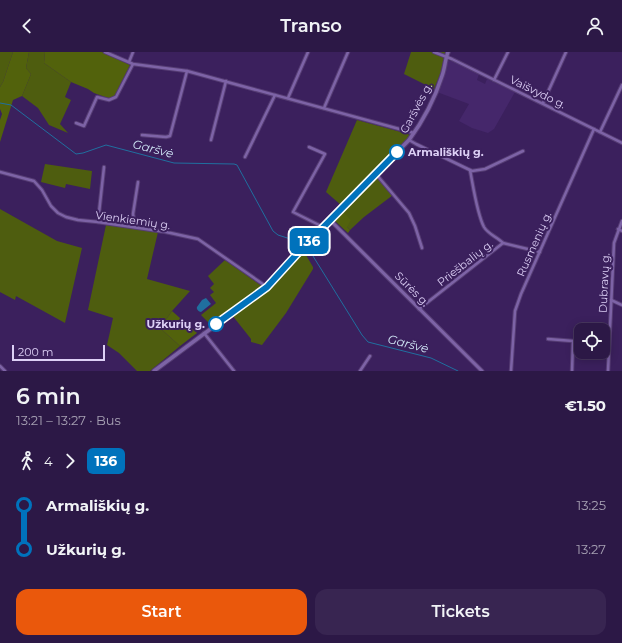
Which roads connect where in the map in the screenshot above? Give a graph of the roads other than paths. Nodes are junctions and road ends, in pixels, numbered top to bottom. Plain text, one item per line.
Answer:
1 (105, 52) edge
2 (133, 52) edge
3 (308, 52) edge
4 (348, 52) edge
5 (434, 52) edge
6 (448, 52) edge
7 (508, 52) edge
8 (566, 52) edge
9 (447, 57) junction
10 (129, 62) junction
11 (133, 64) junction
12 (187, 71) junction
13 (494, 80) junction
14 (226, 81) junction
15 (622, 85) edge
16 (275, 95) junction
17 (288, 98) junction
18 (544, 104) junction
19 (324, 108) junction
20 (76, 123) dead end
21 (594, 129) junction
22 (600, 132) junction
23 (414, 133) junction
24 (142, 135) dead end
25 (211, 140) dead end
26 (409, 140) junction
27 (622, 143) edge
28 (309, 147) dead end
29 (523, 151) dead end
30 (245, 156) dead end
31 (104, 167) dead end
32 (470, 170) junction
33 (0, 172) edge
34 (376, 174) junction
35 (138, 182) dead end
36 (330, 220) junction
37 (622, 221) edge
38 (98, 222) junction
39 (135, 227) junction
40 (323, 227) junction
41 (618, 229) junction
42 (622, 231) edge
43 (503, 243) junction
44 (422, 248) dead end
45 (540, 252) junction
46 (267, 287) junction
47 (611, 300) junction
48 (622, 305) edge
49 (419, 309) junction
50 (204, 333) junction
51 (548, 339) dead end
52 (370, 356) dead end
53 (0, 366) edge
54 (5, 371) edge
55 (154, 371) edge
56 (234, 371) edge
57 (360, 371) edge
58 (482, 371) edge
59 (510, 371) edge
60 (572, 371) edge
61 (608, 371) edge

1 - 10 street
2 - 10 street
3 - 17 street
4 - 19 street
5 - 9 street, Vaišvydo g.
6 - 9 main road, Garšvės g.
7 - 13 street
8 - 18 street
9 - 13 street, Vaišvydo g.
9 - 23 main road, Garšvės g.
10 - 11 street
11 - 12 street
11 - 20 street
12 - 14 street
12 - 24 street
13 - 18 street, Vaišvydo g.
14 - 16 street
14 - 25 street
15 - 22 street
16 - 17 street
16 - 30 street
17 - 19 street
18 - 21 street, Vaišvydo g.
19 - 23 street
21 - 22 street, Vaišvydo g.
21 - 45 street, Rusmenių g.
22 - 27 street, Vaišvydo g.
23 - 26 main road, Garšvės g.
26 - 32 street
26 - 34 main road, Garšvės g.
28 - 40 street
29 - 32 street
31 - 38 street
32 - 43 street
33 - 38 street, Vienkiemių g.
34 - 36 main road, Garšvės g.
34 - 44 street
35 - 39 street
36 - 40 main road, Garšvės g.
36 - 49 street, Sūrės g.
37 - 41 street, Dubravų g.
38 - 39 street, Vienkiemių g.
39 - 46 street, Vienkiemių g.
40 - 46 main road, Garšvės g.
41 - 42 street
41 - 47 street, Dubravų g.
43 - 45 street
43 - 49 street, Priešbalių g.
45 - 59 street, Rusmenių g.
46 - 50 main road, Garšvės g.
47 - 48 street
47 - 61 street, Dubravų g.
49 - 58 street, Sūrės g.
50 - 55 main road, Garšvės g.
50 - 56 street
51 - 60 street
52 - 57 street
53 - 54 street

